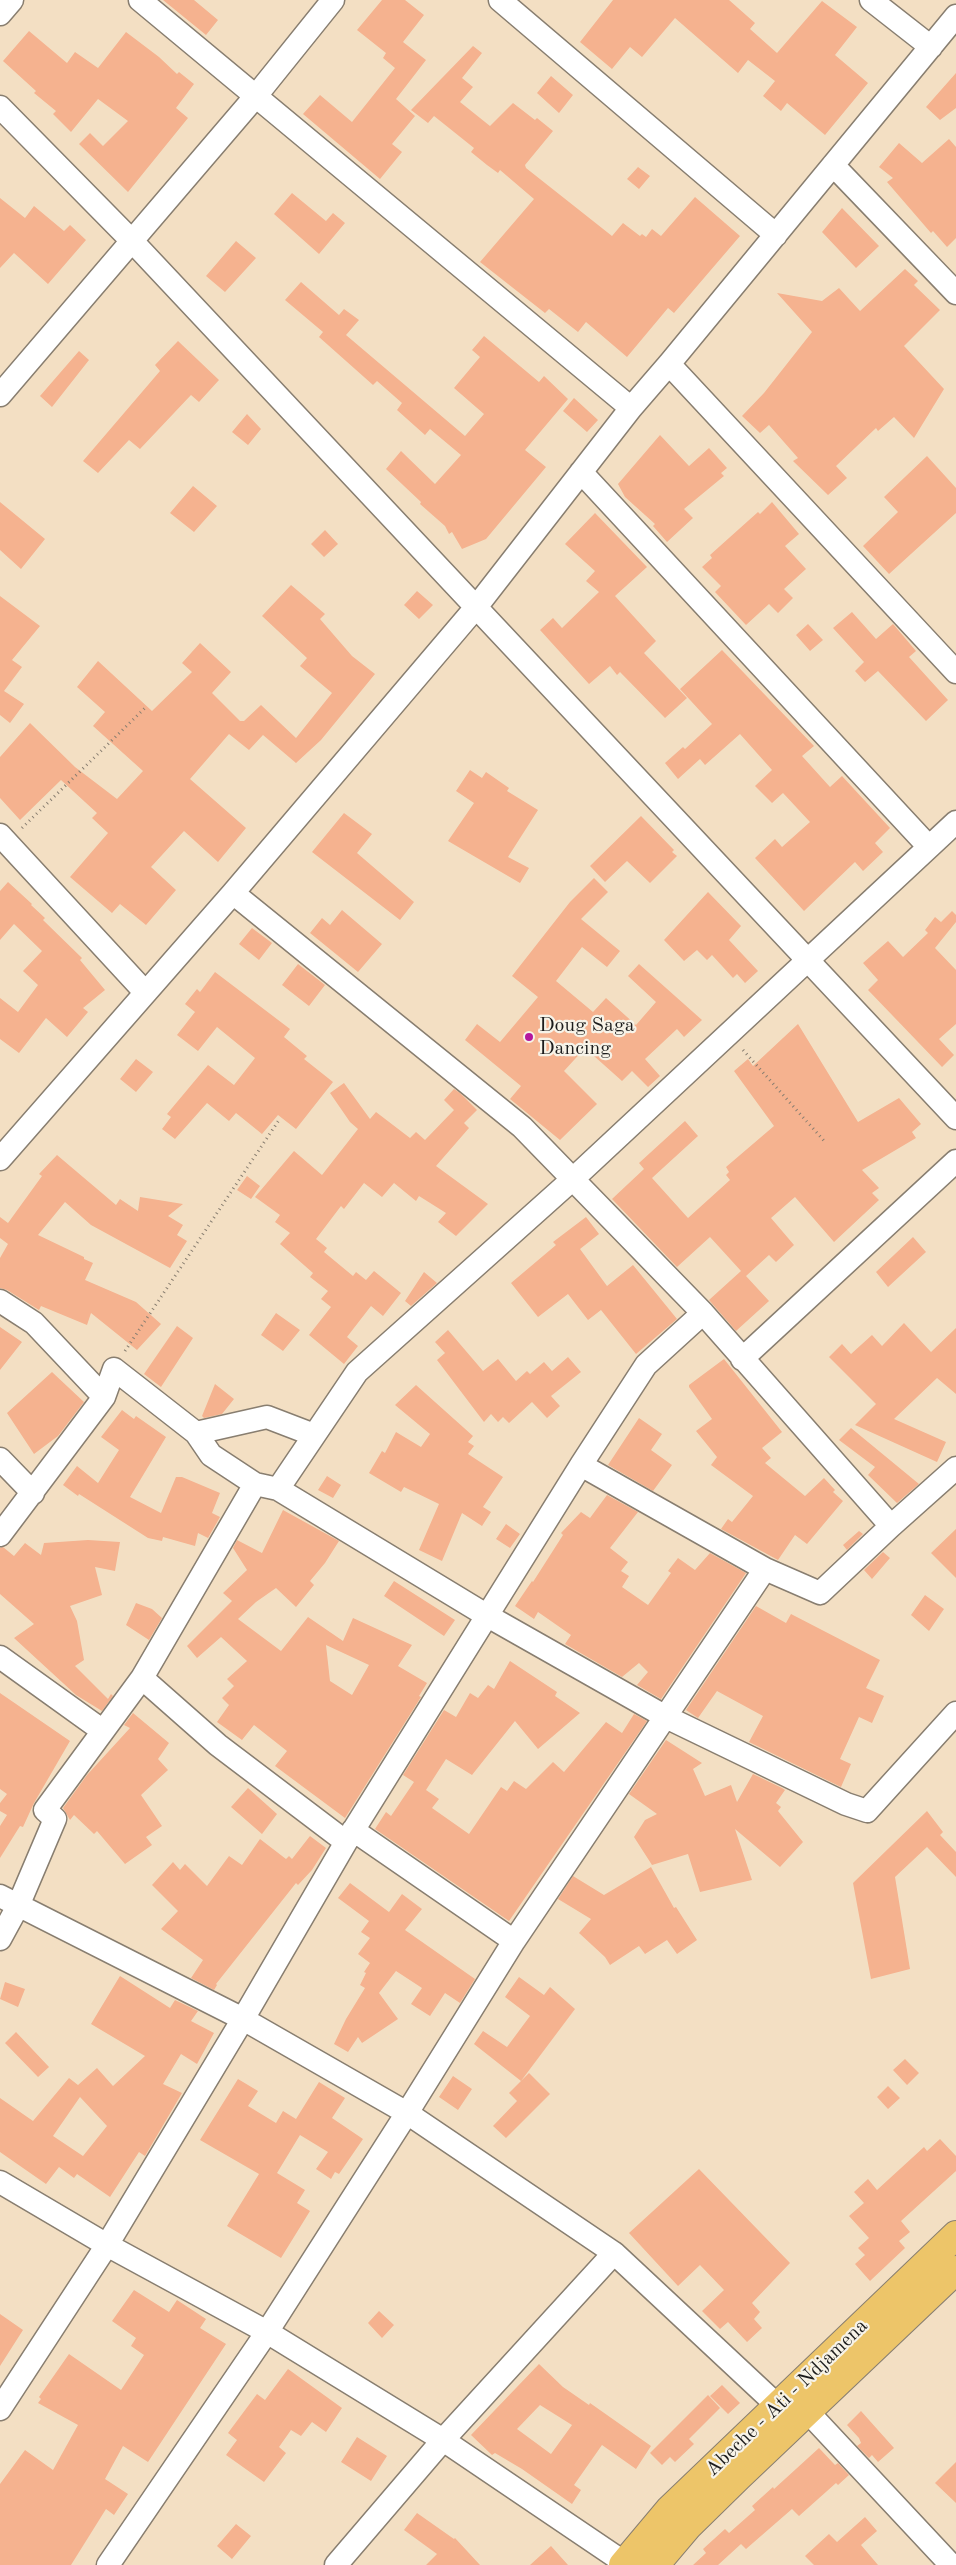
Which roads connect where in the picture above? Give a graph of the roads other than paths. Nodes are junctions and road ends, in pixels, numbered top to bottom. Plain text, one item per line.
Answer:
1 (12, 0) edge
2 (140, 0) edge
3 (333, 0) edge
4 (500, 0) edge
5 (871, 0) edge
6 (0, 14) edge
7 (956, 16) edge
8 (931, 47) junction
9 (255, 97) junction
10 (0, 107) edge
11 (833, 165) junction
12 (776, 235) junction
13 (132, 241) junction
14 (956, 293) edge
15 (670, 364) junction
16 (0, 395) edge
17 (631, 408) junction
18 (582, 472) junction
19 (476, 606) junction
20 (956, 672) edge
21 (956, 822) edge
22 (8, 834) edge
23 (930, 847) junction
24 (233, 893) junction
25 (807, 960) junction
26 (145, 992) junction
27 (956, 1118) edge
28 (0, 1158) edge
29 (956, 1161) edge
30 (574, 1178) junction
31 (0, 1301) edge
32 (703, 1313) junction
33 (742, 1359) junction
34 (104, 1397) junction
35 (196, 1433) junction
36 (314, 1435) junction
37 (0, 1459) edge
38 (582, 1466) junction
39 (956, 1468) edge
40 (254, 1484) junction
41 (278, 1489) junction
42 (33, 1493) junction
43 (891, 1526) junction
44 (0, 1535) edge
45 (765, 1569) junction
46 (486, 1615) junction
47 (0, 1657) edge
48 (142, 1678) junction
49 (956, 1713) edge
50 (666, 1717) junction
51 (103, 1732) junction
52 (349, 1836) junction
53 (9, 1901) edge
54 (0, 1939) edge
55 (514, 1941) junction
56 (243, 2019) junction
57 (407, 2114) junction
58 (0, 2182) edge
59 (956, 2235) edge
60 (107, 2245) junction
61 (614, 2253) junction
62 (956, 2270) edge
63 (267, 2332) junction
64 (779, 2407) junction
65 (0, 2409) edge
66 (807, 2410) junction
67 (443, 2440) junction
68 (624, 2564) edge
69 (954, 2564) edge
70 (108, 2565) edge
71 (336, 2565) edge
72 (655, 2565) edge

1 - 6 street
2 - 9 street
3 - 9 street
4 - 12 street
5 - 8 street
7 - 8 street
8 - 11 street
9 - 13 street
9 - 17 street
10 - 13 street
11 - 12 street
11 - 14 street
12 - 15 street
13 - 16 street
13 - 19 street
15 - 17 street
15 - 20 street
17 - 18 street
18 - 19 street
18 - 23 street
19 - 24 street
19 - 25 street
21 - 23 street
22 - 26 street
23 - 25 street
24 - 26 street
24 - 30 street
25 - 27 street
25 - 30 street
26 - 28 street
29 - 33 street
30 - 32 street
30 - 36 street
31 - 34 street
32 - 33 street
32 - 38 street
33 - 43 street
34 - 35 street
34 - 42 street
35 - 36 street
35 - 40 street
36 - 41 street
37 - 42 street
38 - 45 street
38 - 46 street
39 - 43 street
40 - 41 street
40 - 48 street
41 - 46 street
42 - 44 street
43 - 45 street
45 - 50 street
46 - 50 street
46 - 52 street
47 - 51 street
48 - 51 street
48 - 52 street
49 - 50 street
50 - 55 street
51 - 53 street
52 - 55 street
52 - 56 street
53 - 54 street
53 - 56 street
55 - 57 street
56 - 57 street
56 - 60 street
57 - 61 street
57 - 63 street
58 - 60 street
59 - 64 highway, Abeche - Ati - Ndjamena
60 - 63 street
60 - 65 street
61 - 64 street
61 - 67 street
62 - 66 highway, Abeche - Ati - Ndjamena
63 - 67 street
63 - 70 street
64 - 68 highway, Abeche - Ati - Ndjamena
66 - 69 street
66 - 72 highway, Abeche - Ati - Ndjamena
67 - 68 street
67 - 71 street

